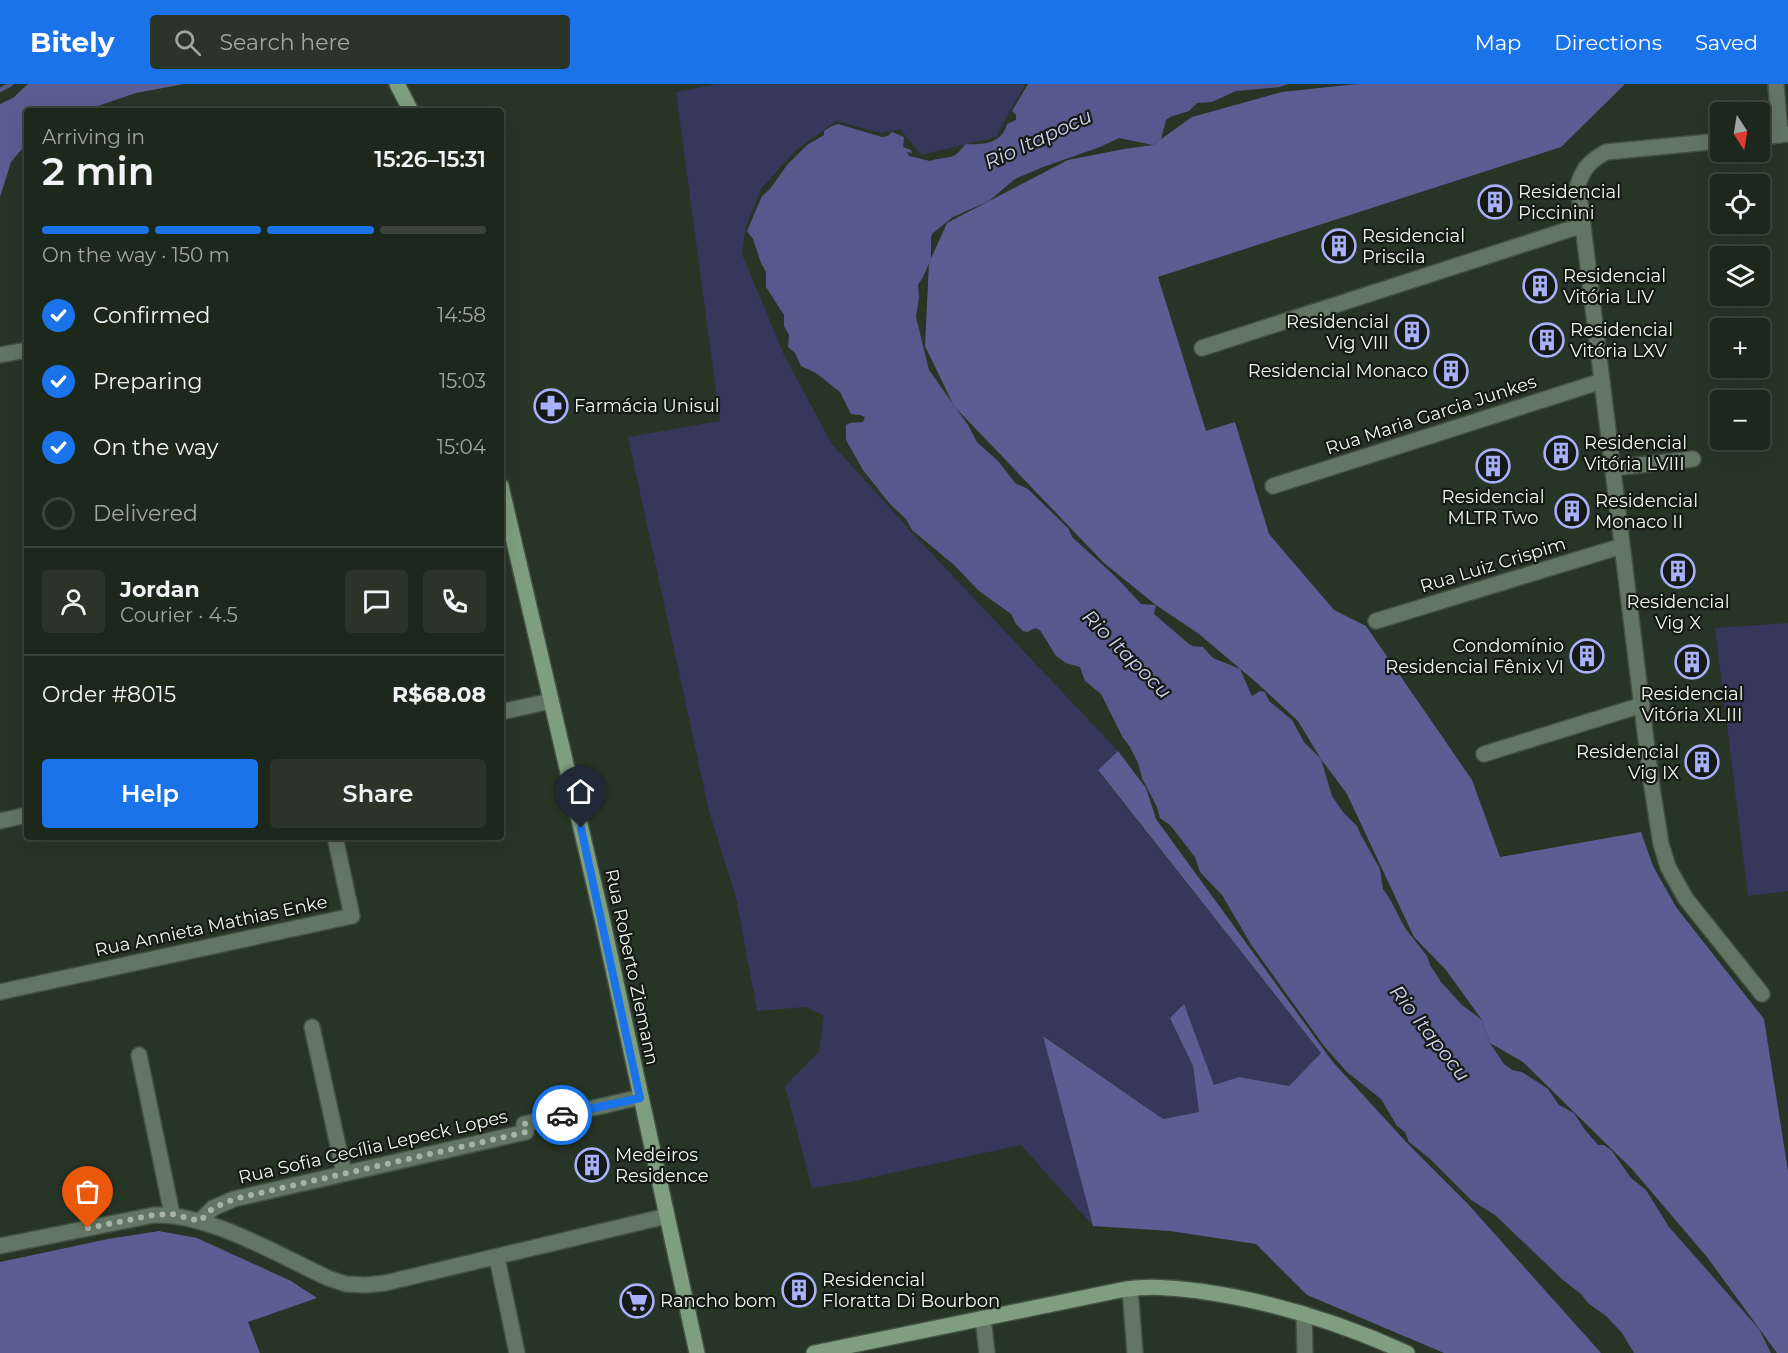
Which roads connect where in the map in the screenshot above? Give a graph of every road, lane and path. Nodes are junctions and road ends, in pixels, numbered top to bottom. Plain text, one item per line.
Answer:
1 (398, 84) edge
2 (1776, 84) edge
3 (410, 108) edge
4 (1784, 134) edge
5 (1710, 142) edge
6 (1583, 225) junction
7 (1202, 348) dead end
8 (24, 351) edge
9 (0, 356) edge
10 (1602, 381) junction
11 (1693, 459) dead end
12 (1613, 468) junction
13 (1273, 486) dead end
14 (504, 499) edge
15 (1622, 546) junction
16 (1376, 621) dead end
17 (551, 701) junction
18 (1642, 705) junction
19 (504, 711) edge
20 (1484, 754) dead end
21 (24, 816) edge
22 (0, 821) edge
23 (336, 840) edge
24 (0, 992) edge
25 (1762, 994) dead end
26 (312, 1027) dead end
27 (140, 1055) dead end
28 (640, 1098) junction
29 (344, 1173) junction
30 (172, 1214) junction
31 (667, 1216) junction
32 (200, 1221) junction
33 (0, 1245) edge
34 (497, 1258) junction
35 (1126, 1289) junction
36 (1304, 1314) junction
37 (983, 1318) junction
38 (518, 1353) edge
39 (697, 1353) edge
40 (814, 1353) edge
41 (987, 1353) edge
42 (1127, 1353) edge
43 (1136, 1353) edge
44 (1305, 1353) edge
45 (1407, 1353) edge

1 - 3 main road
2 - 4 street
5 - 6 street
6 - 7 street
6 - 10 street
8 - 9 street
10 - 12 street
10 - 13 street, Rua Maria Garcia Junkes
11 - 12 street
12 - 15 street
14 - 17 main road, Rua Roberto Ziemann
15 - 16 street, Rua Luiz Crispim
15 - 18 street
17 - 19 street
17 - 28 main road, Rua Roberto Ziemann
18 - 20 street
18 - 25 street
21 - 22 street
23 - 24 street, Rua Annieta Mathias Enke
26 - 29 street
27 - 30 street
28 - 29 street, Rua Sofia Cecília Lepeck Lopes
28 - 31 main road, Rua Roberto Ziemann
29 - 32 street, Rua Sofia Cecília Lepeck Lopes
30 - 32 street
30 - 33 street
31 - 34 street
31 - 39 main road, Rua Roberto Ziemann
32 - 34 street
34 - 38 street
35 - 36 main road
35 - 37 main road
35 - 42 street
35 - 43 street
36 - 44 street
36 - 45 main road
37 - 40 main road
37 - 41 street

